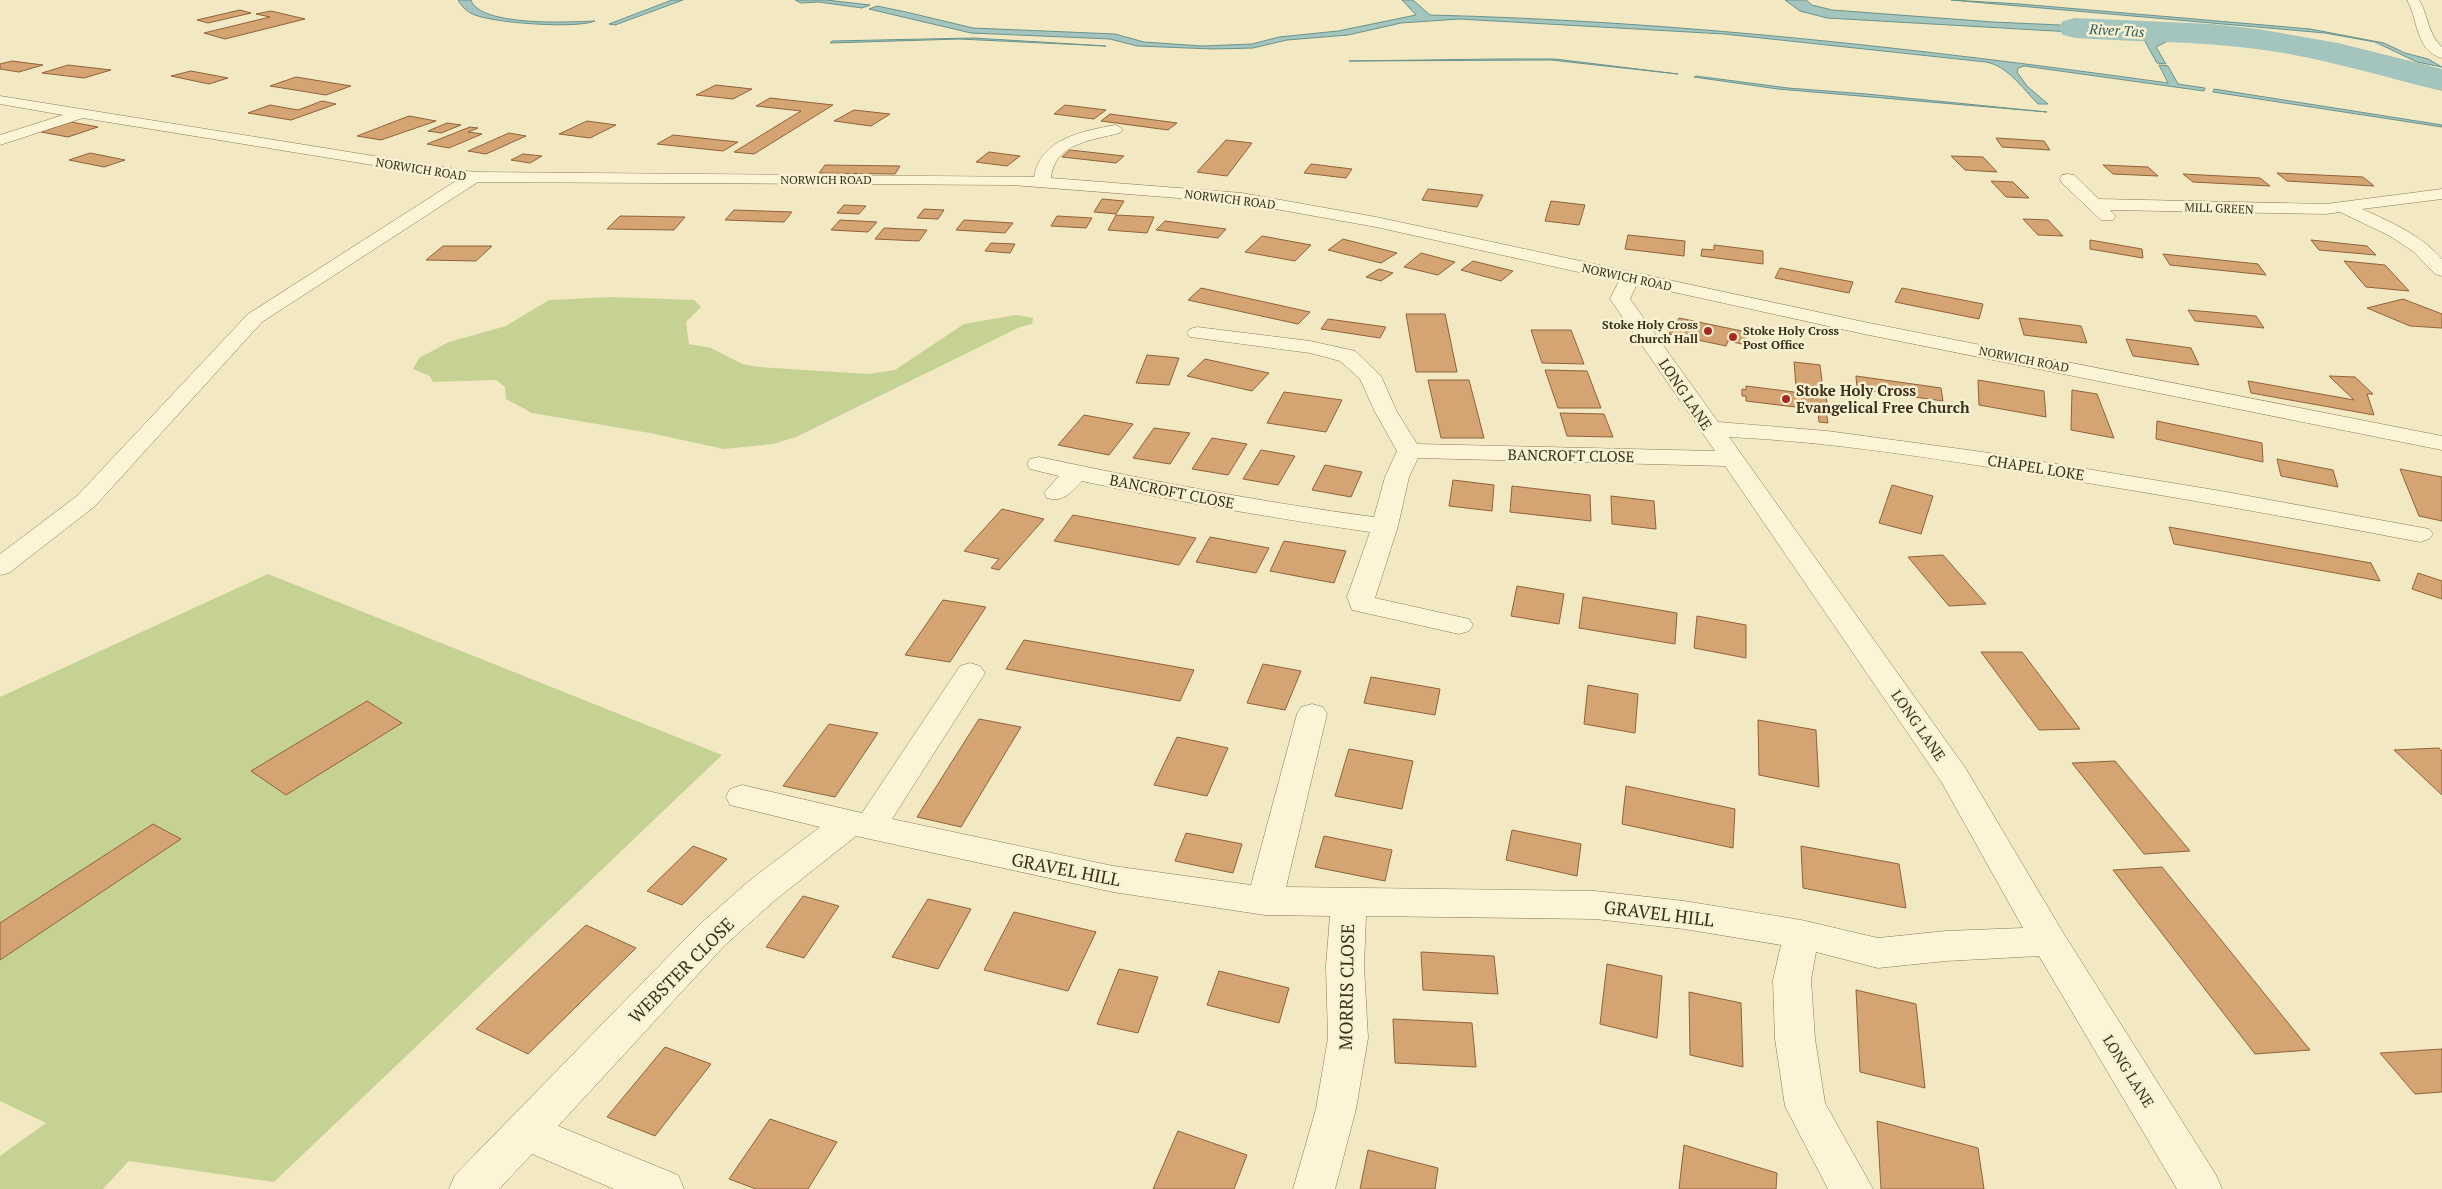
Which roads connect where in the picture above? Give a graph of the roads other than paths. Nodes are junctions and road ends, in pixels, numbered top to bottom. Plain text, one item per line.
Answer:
1 (2413, 0) edge
2 (2442, 54) edge
3 (0, 100) edge
4 (81, 114) junction
5 (1115, 130) dead end
6 (0, 140) edge
7 (711, 161) dead end
8 (474, 177) junction
9 (688, 178) junction
10 (2068, 179) dead end
11 (1042, 182) junction
12 (2442, 194) edge
13 (2095, 204) junction
14 (2342, 207) junction
15 (2108, 217) dead end
16 (2442, 270) edge
17 (1630, 278) junction
18 (1223, 317) dead end
19 (1710, 429) junction
20 (2442, 443) edge
21 (1409, 451) junction
22 (1734, 459) junction
23 (1038, 464) dead end
24 (1077, 472) junction
25 (1056, 493) dead end
26 (2359, 523) junction
27 (1385, 526) junction
28 (2420, 534) dead end
29 (2368, 547) dead end
30 (0, 568) edge
31 (1459, 626) dead end
32 (970, 673) dead end
33 (1312, 714) dead end
34 (742, 797) dead end
35 (860, 825) junction
36 (1265, 901) junction
37 (1349, 901) junction
38 (1801, 934) junction
39 (2049, 941) junction
40 (527, 1133) junction
41 (470, 1189) edge
42 (663, 1189) edge
43 (1314, 1189) edge
44 (1852, 1189) edge
45 (2201, 1189) edge

1 - 2 street
3 - 4 street, NORWICH ROAD
4 - 6 street
4 - 8 street, NORWICH ROAD
5 - 11 street
7 - 9 street
8 - 9 street, NORWICH ROAD
8 - 30 street
9 - 11 street, NORWICH ROAD
10 - 13 street
11 - 17 street, NORWICH ROAD
12 - 14 street, MILL GREEN
13 - 14 street, MILL GREEN
13 - 15 street
14 - 16 street, MILL GREEN
17 - 19 street, LONG LANE
17 - 20 street, NORWICH ROAD
18 - 21 street
19 - 22 street, LONG LANE
19 - 26 street, CHAPEL LOKE
21 - 22 street, BANCROFT CLOSE
21 - 27 street
22 - 39 street, LONG LANE
23 - 24 street, BANCROFT CLOSE
24 - 25 street
24 - 27 street, BANCROFT CLOSE
26 - 28 street, CHAPEL LOKE
26 - 29 street
27 - 31 street
32 - 35 street
33 - 36 street
34 - 35 street, GRAVEL HILL
35 - 36 street, GRAVEL HILL
35 - 40 street, WEBSTER CLOSE
36 - 37 street, GRAVEL HILL
37 - 38 street, GRAVEL HILL
37 - 43 street, MORRIS CLOSE
38 - 39 street, GRAVEL HILL
38 - 44 street
39 - 45 street, LONG LANE
40 - 41 street, WEBSTER CLOSE
40 - 42 street

